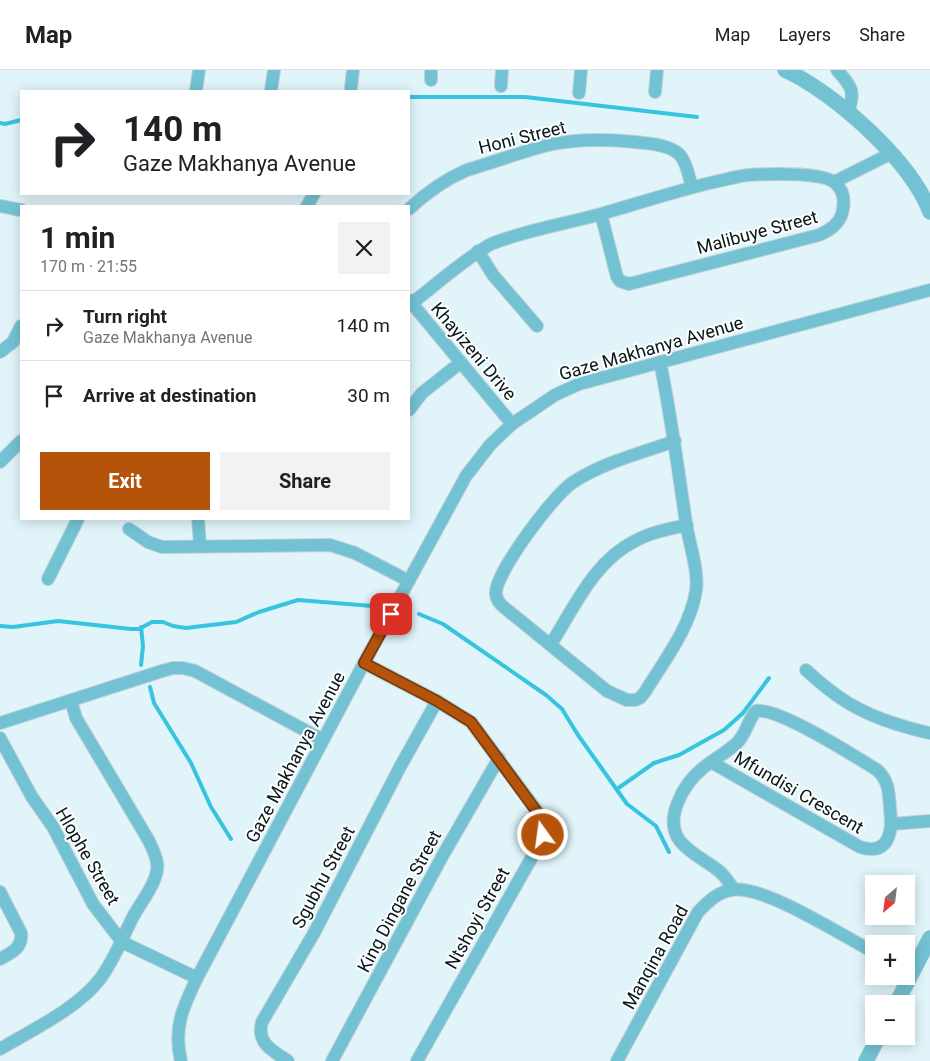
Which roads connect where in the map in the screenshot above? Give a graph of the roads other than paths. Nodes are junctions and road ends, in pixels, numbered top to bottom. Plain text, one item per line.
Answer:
1 (199, 70) edge
2 (274, 70) edge
3 (352, 70) edge
4 (502, 70) edge
5 (581, 70) edge
6 (657, 70) edge
7 (786, 70) edge
8 (837, 70) edge
9 (501, 86) dead end
10 (351, 88) dead end
11 (196, 90) edge
12 (271, 90) dead end
13 (655, 92) dead end
14 (579, 93) dead end
15 (848, 112) junction
16 (890, 154) junction
17 (834, 182) junction
18 (692, 187) junction
19 (929, 204) edge
20 (0, 206) edge
21 (410, 208) edge
22 (20, 210) edge
23 (601, 214) junction
24 (478, 251) junction
25 (930, 290) edge
26 (411, 302) edge
27 (537, 326) dead end
28 (20, 328) edge
29 (0, 352) edge
30 (660, 362) junction
31 (460, 363) junction
32 (410, 409) edge
33 (512, 424) junction
34 (674, 441) junction
35 (20, 442) edge
36 (0, 462) edge
37 (78, 520) edge
38 (198, 520) edge
39 (686, 525) junction
40 (129, 529) dead end
41 (200, 545) junction
42 (48, 579) dead end
43 (409, 581) junction
44 (551, 644) junction
45 (364, 663) junction
46 (806, 670) dead end
47 (71, 701) junction
48 (437, 701) junction
49 (0, 723) edge
50 (930, 733) edge
51 (0, 738) edge
52 (323, 740) junction
53 (499, 758) junction
54 (711, 762) junction
55 (930, 821) edge
56 (892, 824) junction
57 (734, 889) junction
58 (0, 892) edge
59 (930, 938) edge
60 (122, 942) junction
61 (865, 947) edge
62 (0, 959) edge
63 (915, 962) edge
64 (197, 978) junction
65 (874, 1045) edge
66 (0, 1049) edge
67 (182, 1061) edge
68 (288, 1061) edge
69 (332, 1061) edge
70 (417, 1061) edge
71 (618, 1061) edge
72 (866, 1061) edge

1 - 11 street
2 - 12 street
3 - 10 street
4 - 9 street
5 - 14 street
6 - 13 street
7 - 15 street
8 - 15 street
15 - 16 street
16 - 17 street
16 - 19 street
17 - 18 street
17 - 23 street, Malibuye Street
18 - 21 street, Honi Street
18 - 23 street
20 - 22 street
23 - 24 street
24 - 26 street
24 - 27 street
25 - 30 street, Gaze Makhanya Avenue
26 - 31 street, Khayizeni Drive
28 - 29 street
30 - 33 street, Gaze Makhanya Avenue
30 - 34 street
31 - 32 street
31 - 33 street, Khayizeni Drive
33 - 43 street, Gaze Makhanya Avenue
34 - 39 street
34 - 44 street
35 - 36 street
37 - 42 street
38 - 41 street
39 - 44 street
39 - 44 street
40 - 41 street
41 - 43 street
43 - 45 street, Gaze Makhanya Avenue
45 - 48 street, Ntshoyi Street
45 - 52 street, Gaze Makhanya Avenue
46 - 50 street
47 - 49 street
47 - 52 street
47 - 60 street
48 - 53 street, Ntshoyi Street
48 - 68 street, Sgubhu Street
51 - 60 street, Hlophe Street
52 - 64 street, Gaze Makhanya Avenue
53 - 69 street, King Dingane Street
53 - 70 street, Ntshoyi Street
54 - 56 street, Mfundisi Crescent
54 - 56 street, Mfundisi Crescent
54 - 57 street, Mfundisi Crescent
55 - 56 street
57 - 61 street
57 - 71 street, Manqina Road
58 - 62 street
59 - 63 street
60 - 64 street, Hlophe Street
60 - 66 street
64 - 67 street, Gaze Makhanya Avenue
65 - 72 street

